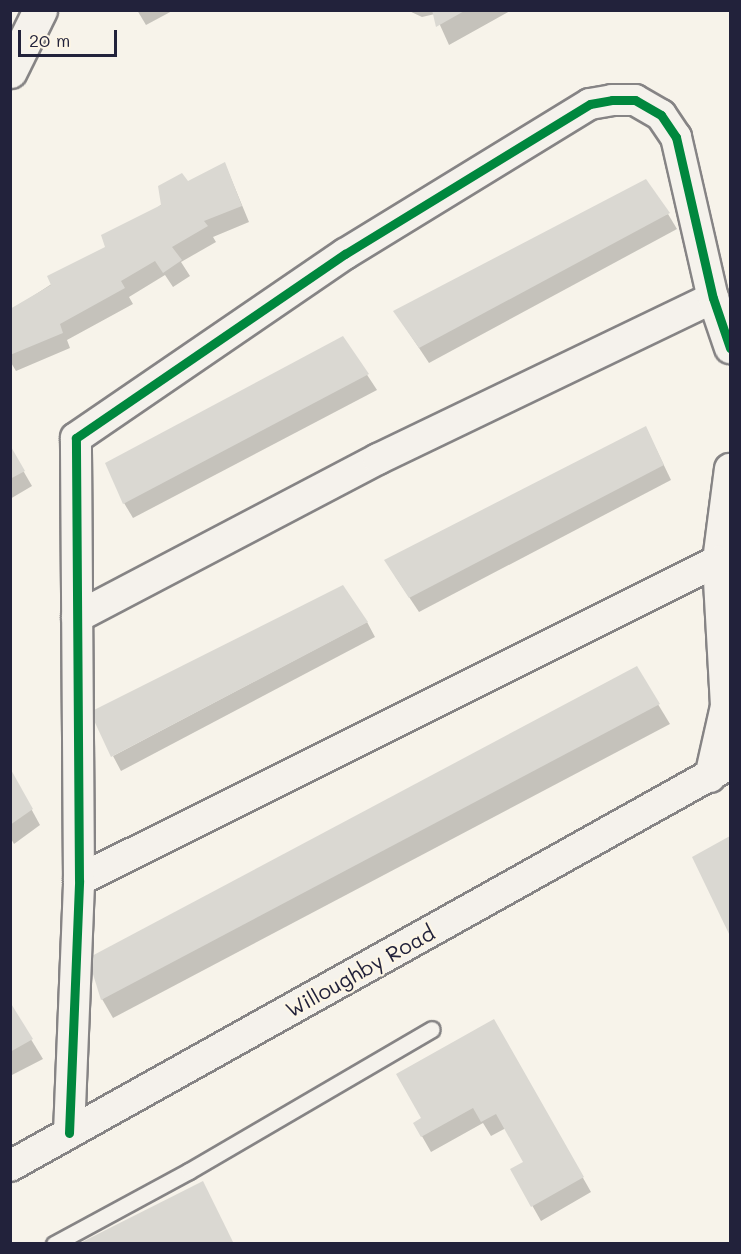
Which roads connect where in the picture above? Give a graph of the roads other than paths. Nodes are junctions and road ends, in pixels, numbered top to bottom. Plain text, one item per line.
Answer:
1 (40, 10) edge
2 (10, 71) edge
3 (713, 298) junction
4 (730, 348) edge
5 (730, 469) edge
6 (718, 561) junction
7 (77, 617) junction
8 (719, 633) junction
9 (730, 680) edge
10 (720, 771) edge
11 (79, 880) junction
12 (432, 1029) dead end
13 (69, 1133) junction
14 (10, 1166) edge
15 (54, 1244) edge

1 - 2 street
3 - 4 street
3 - 7 street
3 - 7 street
5 - 6 street, Willoughby Road
6 - 8 street, Willoughby Road
6 - 11 street
7 - 11 street
8 - 9 street
8 - 10 street, Willoughby Road
10 - 13 street, Willoughby Road
11 - 13 street
12 - 15 lane
13 - 14 street, Willoughby Road

